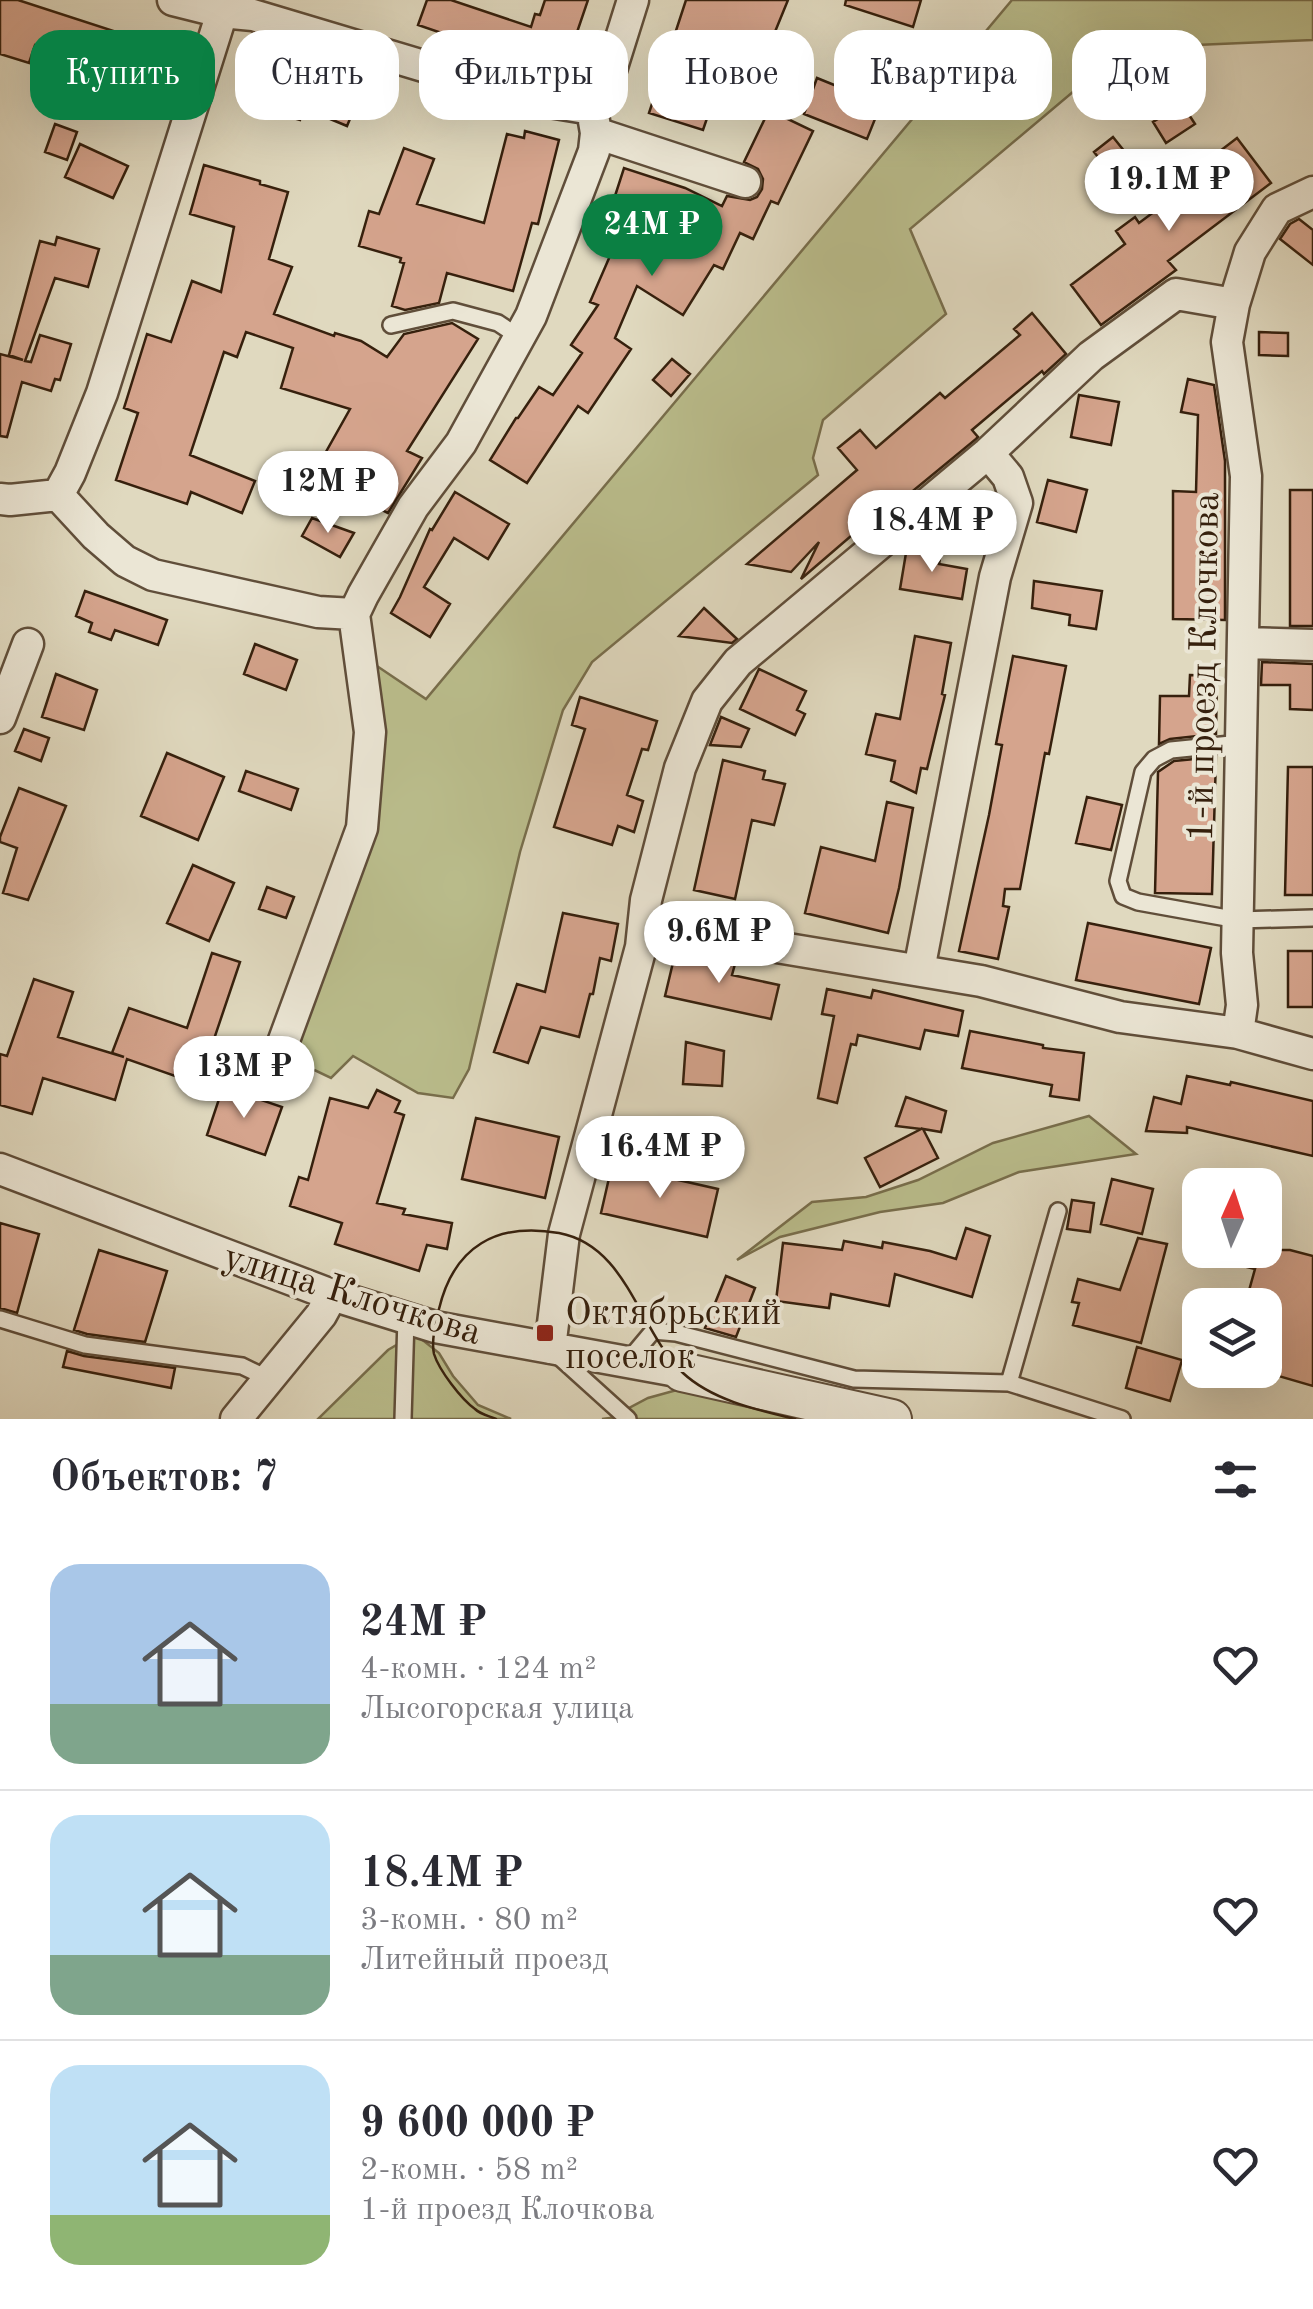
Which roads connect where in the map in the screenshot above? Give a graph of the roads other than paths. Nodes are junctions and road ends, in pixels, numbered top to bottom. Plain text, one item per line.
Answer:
1 (172, 0) edge
2 (633, 0) edge
3 (224, 6) edge
4 (594, 121) junction
5 (745, 182) dead end
6 (1313, 192) edge
7 (1234, 304) junction
8 (392, 325) dead end
9 (520, 337) junction
10 (988, 453) junction
11 (58, 494) junction
12 (0, 499) edge
13 (354, 614) junction
14 (1244, 643) junction
15 (28, 644) dead end
16 (1313, 645) edge
17 (0, 718) edge
18 (1241, 743) junction
19 (1313, 918) edge
20 (1238, 920) junction
21 (644, 928) junction
22 (919, 970) junction
23 (1238, 1033) junction
24 (283, 1043) dead end
25 (1313, 1054) edge
26 (0, 1169) edge
27 (1058, 1212) dead end
28 (332, 1295) junction
29 (406, 1318) junction
30 (0, 1319) edge
31 (550, 1348) junction
32 (628, 1362) junction
33 (682, 1372) joint
34 (269, 1379) junction
35 (1009, 1383) junction
36 (236, 1419) edge
37 (403, 1419) edge
38 (628, 1419) edge
39 (892, 1419) edge
40 (1122, 1419) edge

1 - 3 street
2 - 4 street
3 - 4 street
3 - 11 street
4 - 5 street
4 - 9 street
6 - 7 street, 1-й проезд Клочкова
7 - 10 street
7 - 14 street, 1-й проезд Клочкова
8 - 9 lane
9 - 13 street
10 - 21 street
10 - 22 street
11 - 12 street
11 - 13 street
13 - 24 street
14 - 16 street
14 - 18 street, 1-й проезд Клочкова
15 - 17 street
18 - 20 street, 1-й проезд Клочкова
18 - 20 lane
19 - 20 lane
20 - 23 street, 1-й проезд Клочкова
21 - 22 street
21 - 31 street
22 - 23 street
23 - 25 street
26 - 28 street, улица Клочкова
27 - 35 lane
28 - 29 street, улица Клочкова
28 - 34 street
29 - 31 street, улица Клочкова
29 - 37 lane
30 - 34 lane
31 - 32 street, улица Клочкова
31 - 38 lane
32 - 33 street, улица Клочкова
32 - 35 lane
33 - 39 street, улица Клочкова
34 - 36 street
35 - 40 lane

